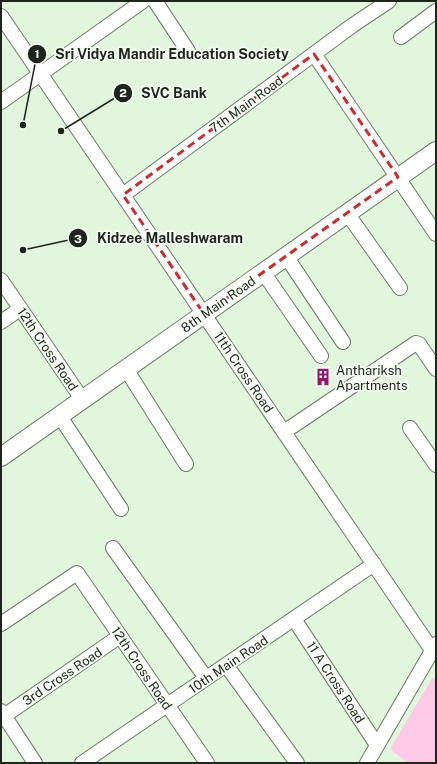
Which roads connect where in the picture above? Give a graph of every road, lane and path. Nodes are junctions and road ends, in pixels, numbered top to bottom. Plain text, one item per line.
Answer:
1 (143, 1) edge
2 (155, 1) edge
3 (389, 1) edge
4 (436, 11) edge
5 (1, 16) edge
6 (401, 37) dead end
7 (188, 52) dead end
8 (314, 54) junction
9 (40, 74) junction
10 (1, 102) edge
11 (436, 151) edge
12 (398, 177) junction
13 (123, 195) junction
14 (347, 213) junction
15 (436, 234) edge
16 (286, 256) junction
17 (263, 272) junction
18 (1, 280) edge
19 (400, 288) dead end
20 (20, 309) junction
21 (204, 314) junction
22 (1, 322) edge
23 (343, 342) dead end
24 (321, 356) dead end
25 (126, 369) junction
26 (436, 369) edge
27 (82, 399) junction
28 (59, 415) junction
29 (410, 428) dead end
30 (284, 432) junction
31 (1, 457) edge
32 (186, 464) dead end
33 (436, 465) edge
34 (121, 509) dead end
35 (113, 548) dead end
36 (374, 564) junction
37 (294, 619) junction
38 (1, 624) edge
39 (120, 636) junction
40 (434, 647) edge
41 (226, 665) junction
42 (206, 678) junction
43 (167, 705) junction
44 (3, 713) edge
45 (377, 744) junction
46 (35, 763) edge
47 (82, 763) edge
48 (207, 763) edge
49 (298, 763) edge
50 (366, 763) edge

1 - 9 street
2 - 7 street
3 - 8 street, 7th Main Road
4 - 6 street
5 - 9 street, 11th Cross Road
8 - 12 street
8 - 13 street, 7th Main Road
9 - 10 street
9 - 13 street, 11th Cross Road
11 - 12 main road, 8th Main Road
12 - 14 main road, 8th Main Road
12 - 15 street
13 - 21 street, 11th Cross Road
14 - 16 main road, 8th Main Road
14 - 19 street
16 - 17 main road, 8th Main Road
16 - 23 street
17 - 21 main road, 8th Main Road
17 - 24 street
18 - 20 street, 12th Cross Road
20 - 22 street
20 - 27 street, 12th Cross Road
21 - 25 main road, 8th Main Road
21 - 30 street, 11th Cross Road
25 - 27 main road, 8th Main Road
25 - 32 street
26 - 30 street
27 - 28 main road, 8th Main Road
28 - 31 main road, 8th Main Road
28 - 34 street
29 - 33 street
30 - 36 street, 11th Cross Road
35 - 42 street
36 - 37 street, 10th Main Road
36 - 40 street, 11th Cross Road
37 - 41 street, 10th Main Road
37 - 45 street, 11 A Cross Road
38 - 39 street, 12th Cross Road
39 - 43 street, 12th Cross Road
39 - 44 street, 3rd Cross Road
40 - 45 street
41 - 42 street, 10th Main Road
41 - 49 street
42 - 43 street, 10th Main Road
43 - 47 street, 10th Main Road
43 - 48 street, 12th Cross Road
44 - 46 street
45 - 50 street

